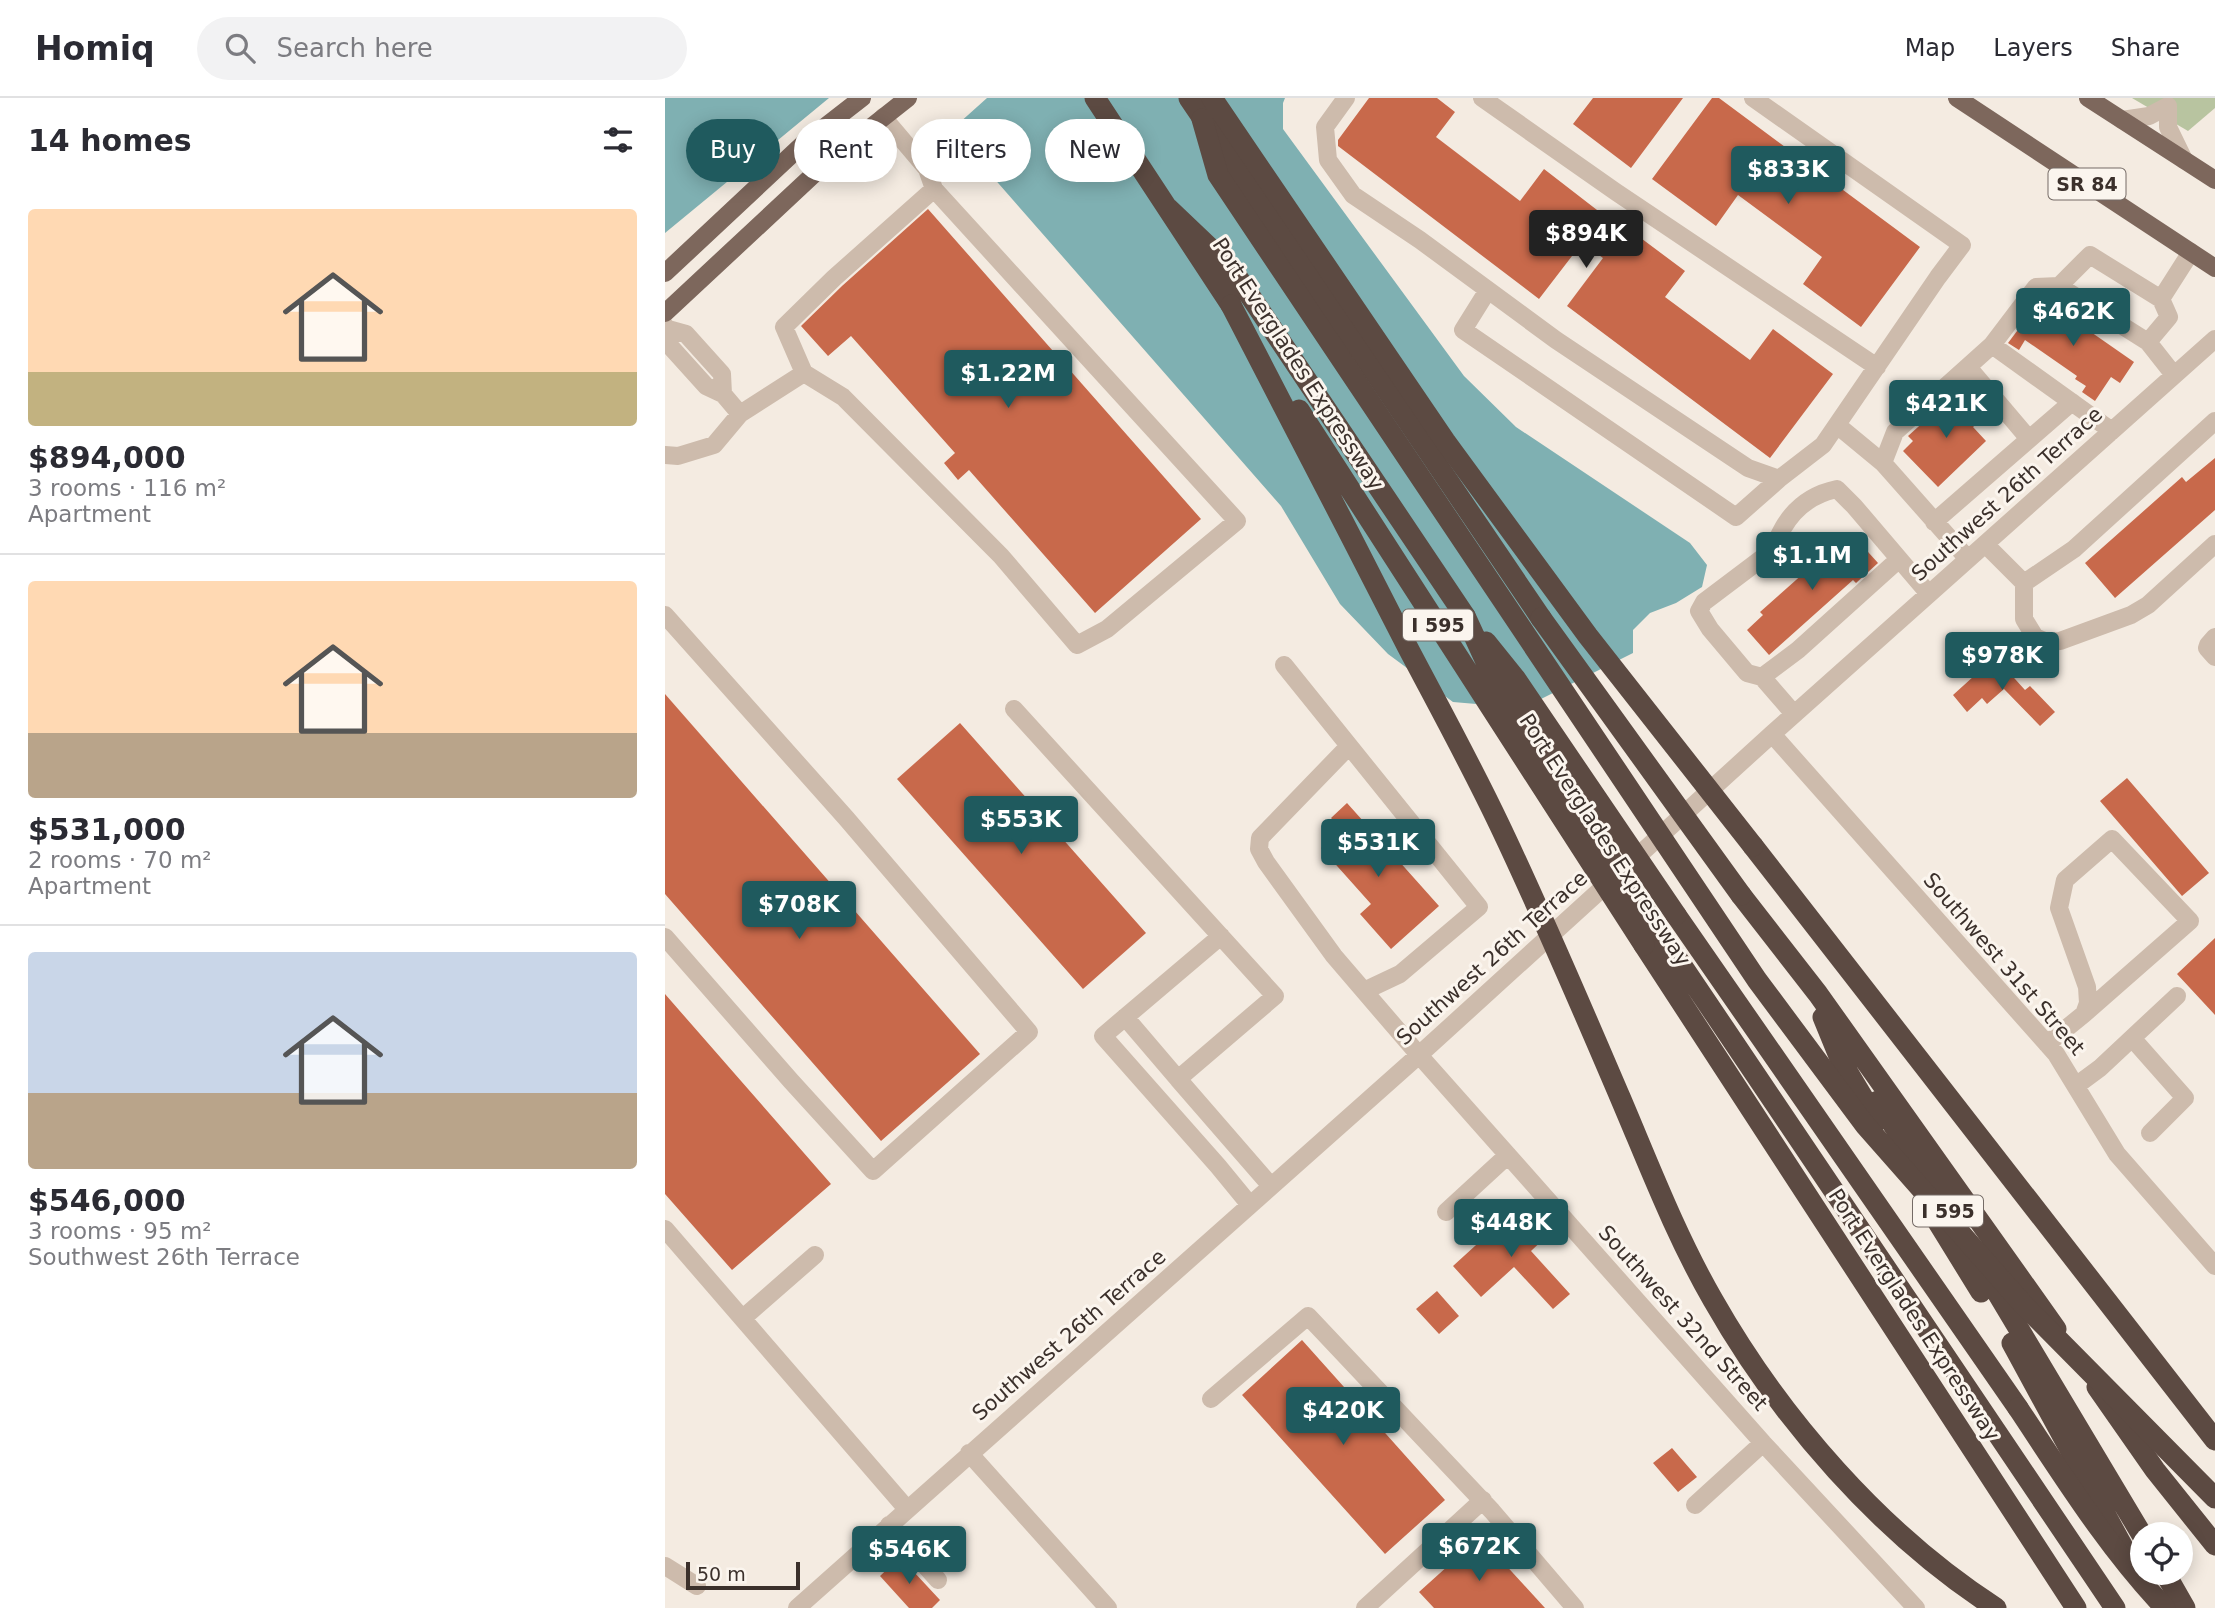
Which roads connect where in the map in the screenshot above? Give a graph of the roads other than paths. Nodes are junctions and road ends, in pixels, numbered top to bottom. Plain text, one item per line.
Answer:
1 (862, 98) edge
2 (908, 98) edge
3 (1095, 98) edge
4 (1189, 98) edge
5 (1212, 98) edge
6 (1346, 98) edge
7 (1482, 98) edge
8 (1753, 98) edge
9 (1957, 98) edge
10 (2088, 98) edge
11 (2171, 102) edge
12 (883, 117) junction
13 (1202, 119) junction
14 (2122, 120) junction
15 (2184, 160) junction
16 (2215, 180) edge
17 (934, 189) junction
18 (1168, 208) junction
19 (2191, 252) junction
20 (2215, 268) edge
21 (665, 273) edge
22 (2059, 286) junction
23 (1488, 290) junction
24 (2161, 299) junction
25 (1231, 305) junction
26 (666, 323) edge
27 (2215, 339) edge
28 (2148, 342) junction
29 (1992, 345) junction
30 (1877, 367) junction
31 (1968, 367) junction
32 (804, 373) junction
33 (2174, 375) junction
34 (2072, 402) junction
35 (740, 414) junction
36 (2215, 421) edge
37 (1837, 425) junction
38 (2112, 431) junction
39 (2029, 439) junction
40 (665, 455) edge
41 (1883, 463) junction
42 (1779, 479) junction
43 (1934, 522) junction
44 (1985, 544) junction
45 (2215, 544) edge
46 (1968, 559) junction
47 (1898, 560) junction
48 (2024, 583) junction
49 (1929, 594) junction
50 (665, 615) edge
51 (1465, 616) junction
52 (2215, 637) edge
53 (2215, 657) edge
54 (1284, 665) dead end
55 (1762, 677) junction
56 (1014, 709) dead end
57 (1794, 714) junction
58 (1772, 734) junction
59 (1349, 746) junction
60 (1741, 895) junction
61 (1221, 936) junction
62 (665, 937) edge
63 (1651, 938) junction
64 (1364, 991) junction
65 (2177, 996) dead end
66 (2084, 1014) junction
67 (1125, 1017) junction
68 (1823, 1017) junction
69 (2132, 1038) junction
70 (2047, 1044) junction
71 (1419, 1055) junction
72 (1178, 1079) junction
73 (2077, 1085) junction
74 (2150, 1133) dead end
75 (1508, 1155) junction
76 (1911, 1177) junction
77 (1271, 1186) junction
78 (1250, 1205) junction
79 (1446, 1212) dead end
80 (665, 1228) edge
81 (815, 1255) dead end
82 (2215, 1266) edge
83 (743, 1318) junction
84 (1211, 1399) dead end
85 (2215, 1440) edge
86 (1763, 1443) junction
87 (969, 1453) junction
88 (2215, 1498) edge
89 (1483, 1500) junction
90 (1695, 1505) dead end
91 (907, 1509) junction
92 (2134, 1522) edge
93 (889, 1525) junction
94 (2215, 1545) edge
95 (665, 1566) edge
96 (938, 1580) dead end
97 (2172, 1585) edge
98 (697, 1586) dead end
99 (2075, 1606) edge
100 (797, 1608) edge
101 (1108, 1608) edge
102 (1365, 1608) edge
103 (1575, 1608) edge
104 (1916, 1608) edge
105 (1996, 1608) edge
106 (2115, 1608) edge
107 (2158, 1608) edge
108 (2165, 1608) edge
109 (2185, 1608) edge

1 - 21 main road
2 - 12 main road
3 - 18 highway, Port Everglades Expressway / I 595
4 - 13 highway, I 595
5 - 85 highway, bridge
6 - 23 street
7 - 30 street
8 - 30 street
9 - 19 main road, SR 84
10 - 14 main road
11 - 14 street
11 - 15 street
12 - 17 street
12 - 26 main road
13 - 60 highway, I 595, bridge
13 - 76 highway, bridge
14 - 15 main road
15 - 16 main road
17 - 32 street
17 - 32 street
18 - 25 highway, Port Everglades Expressway / I 595
18 - 51 highway
19 - 20 main road, SR 84
19 - 24 street
22 - 24 street
22 - 28 street
22 - 29 street
23 - 42 street
23 - 42 street
24 - 28 street
25 - 63 highway, Port Everglades Expressway / I 595, bridge
25 - 105 highway, bridge
26 - 35 street
27 - 33 street, Southwest 26th Terrace
28 - 33 street
29 - 31 street
29 - 34 street
30 - 37 street
31 - 39 street
31 - 41 street
32 - 35 street
33 - 38 street, Southwest 26th Terrace
34 - 38 street
34 - 39 street
35 - 40 street
36 - 48 street
37 - 41 street
37 - 42 street
38 - 44 street, Southwest 26th Terrace
39 - 43 street
41 - 43 street
43 - 46 street
44 - 46 street, Southwest 26th Terrace
44 - 48 street
45 - 48 street
46 - 49 street, Southwest 26th Terrace
47 - 49 street
47 - 55 street
47 - 55 street
49 - 57 street, Southwest 26th Terrace
50 - 62 street
51 - 63 highway, bridge
51 - 108 highway, bridge
52 - 53 street
54 - 59 street
55 - 57 street
56 - 61 street
57 - 58 street, Southwest 26th Terrace
58 - 70 street, Southwest 31st Street
58 - 71 street, Southwest 26th Terrace
59 - 64 street, Southwest 32nd Street
59 - 64 street
60 - 68 highway, I 595
60 - 94 highway
61 - 67 street
61 - 72 street
63 - 99 highway, Port Everglades Expressway / I 595
63 - 106 highway
64 - 71 street, Southwest 32nd Street
65 - 69 street
66 - 66 street
66 - 70 street
67 - 72 street
67 - 78 street
68 - 76 highway
68 - 92 highway, I 595
69 - 73 street
69 - 74 street
70 - 73 street, Southwest 31st Street
71 - 75 street, Southwest 32nd Street
71 - 77 street, Southwest 26th Terrace
72 - 77 street
73 - 82 street, Southwest 31st Street
75 - 79 street
75 - 86 street, Southwest 32nd Street
76 - 88 highway, bridge
76 - 107 highway
77 - 78 street, Southwest 26th Terrace
78 - 87 street, Southwest 26th Terrace
80 - 83 street
81 - 83 street
83 - 91 street
84 - 89 street
86 - 90 street
86 - 104 street, Southwest 32nd Street
87 - 91 street, Southwest 26th Terrace
87 - 101 street
89 - 102 street
89 - 103 street
91 - 93 street, Southwest 26th Terrace
93 - 96 street
93 - 100 street, Southwest 26th Terrace
95 - 98 street
97 - 109 highway

